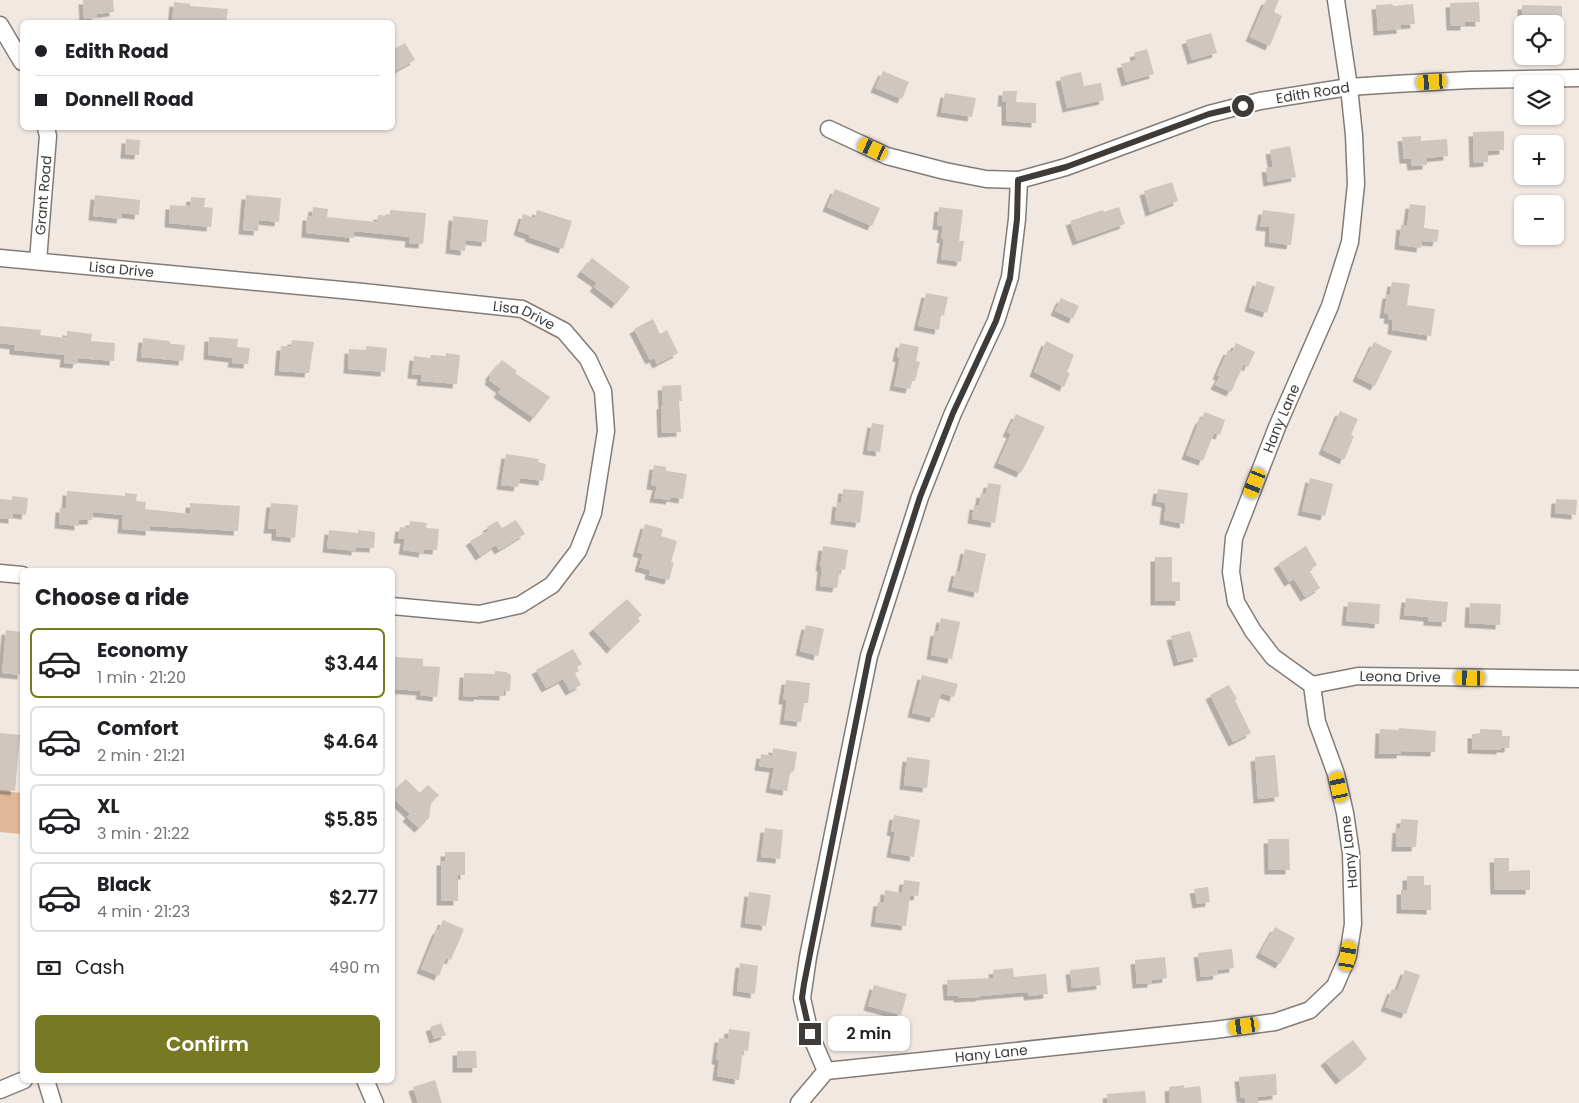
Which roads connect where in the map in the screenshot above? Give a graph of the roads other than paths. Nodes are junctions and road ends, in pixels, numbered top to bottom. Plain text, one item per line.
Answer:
1 (1336, 0) edge
2 (0, 25) edge
3 (20, 59) edge
4 (1579, 78) edge
5 (1349, 87) junction
6 (829, 129) dead end
7 (46, 130) edge
8 (1018, 180) junction
9 (0, 258) edge
10 (38, 261) junction
11 (0, 573) edge
12 (20, 575) edge
13 (395, 606) edge
14 (1579, 678) edge
15 (1312, 685) junction
16 (826, 1070) junction
17 (20, 1082) edge
18 (47, 1083) edge
19 (366, 1083) edge
20 (0, 1090) edge
21 (53, 1103) edge
22 (375, 1103) edge
23 (799, 1103) edge

1 - 5 street, Hany Lane
2 - 3 street
4 - 5 street, Edith Road
5 - 8 street, Edith Road
5 - 15 street, Hany Lane
6 - 8 street, Edith Road
7 - 10 street, Grant Road
8 - 16 street
9 - 10 street, Lisa Drive
10 - 13 street, Lisa Drive
11 - 12 street
14 - 15 street, Leona Drive
15 - 16 street, Hany Lane
16 - 23 street
17 - 20 street
18 - 21 street
19 - 22 street

